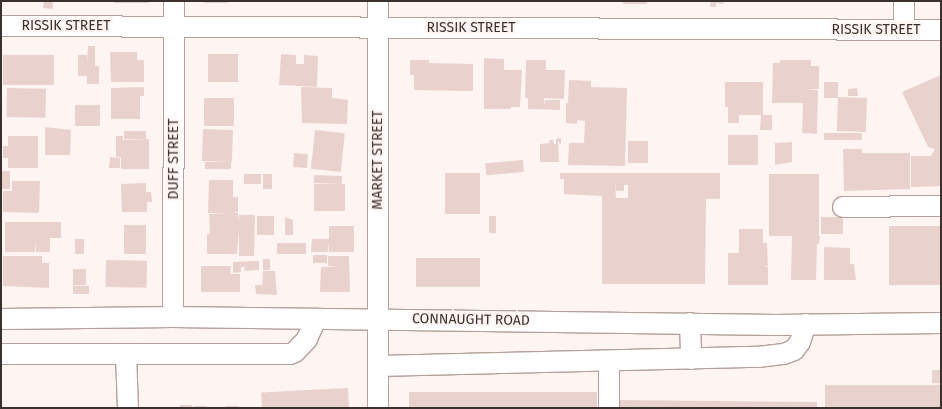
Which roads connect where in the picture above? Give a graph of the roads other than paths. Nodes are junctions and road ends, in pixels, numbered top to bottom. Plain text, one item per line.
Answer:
1 (174, 1) edge
2 (378, 1) edge
3 (904, 1) edge
4 (1, 26) edge
5 (174, 27) junction
6 (378, 28) junction
7 (904, 30) junction
8 (941, 30) edge
9 (941, 206) edge
10 (843, 207) dead end
11 (173, 317) junction
12 (1, 319) edge
13 (316, 319) junction
14 (378, 320) junction
15 (690, 323) junction
16 (941, 323) edge
17 (806, 324) junction
18 (1, 354) edge
19 (126, 354) junction
20 (691, 359) junction
21 (609, 361) junction
22 (378, 366) junction
23 (128, 408) edge
24 (378, 408) edge
25 (609, 408) edge

1 - 5 street, DUFF STREET
2 - 6 street, MARKET STREET
3 - 7 street
4 - 5 street, RISSIK STREET
5 - 6 street, RISSIK STREET
5 - 11 street, DUFF STREET
6 - 7 street, RISSIK STREET
6 - 14 street, MARKET STREET
7 - 8 street, RISSIK STREET
9 - 10 street
11 - 12 street, CONNAUGHT ROAD
11 - 13 street, CONNAUGHT ROAD
13 - 14 street, CONNAUGHT ROAD
13 - 19 street
14 - 15 street, CONNAUGHT ROAD
14 - 22 street, MARKET STREET
15 - 17 street, CONNAUGHT ROAD
15 - 20 street
16 - 17 street, CONNAUGHT ROAD
17 - 20 street
18 - 19 street
19 - 23 street
20 - 21 street
21 - 22 street
21 - 25 street
22 - 24 street, MARKET STREET

